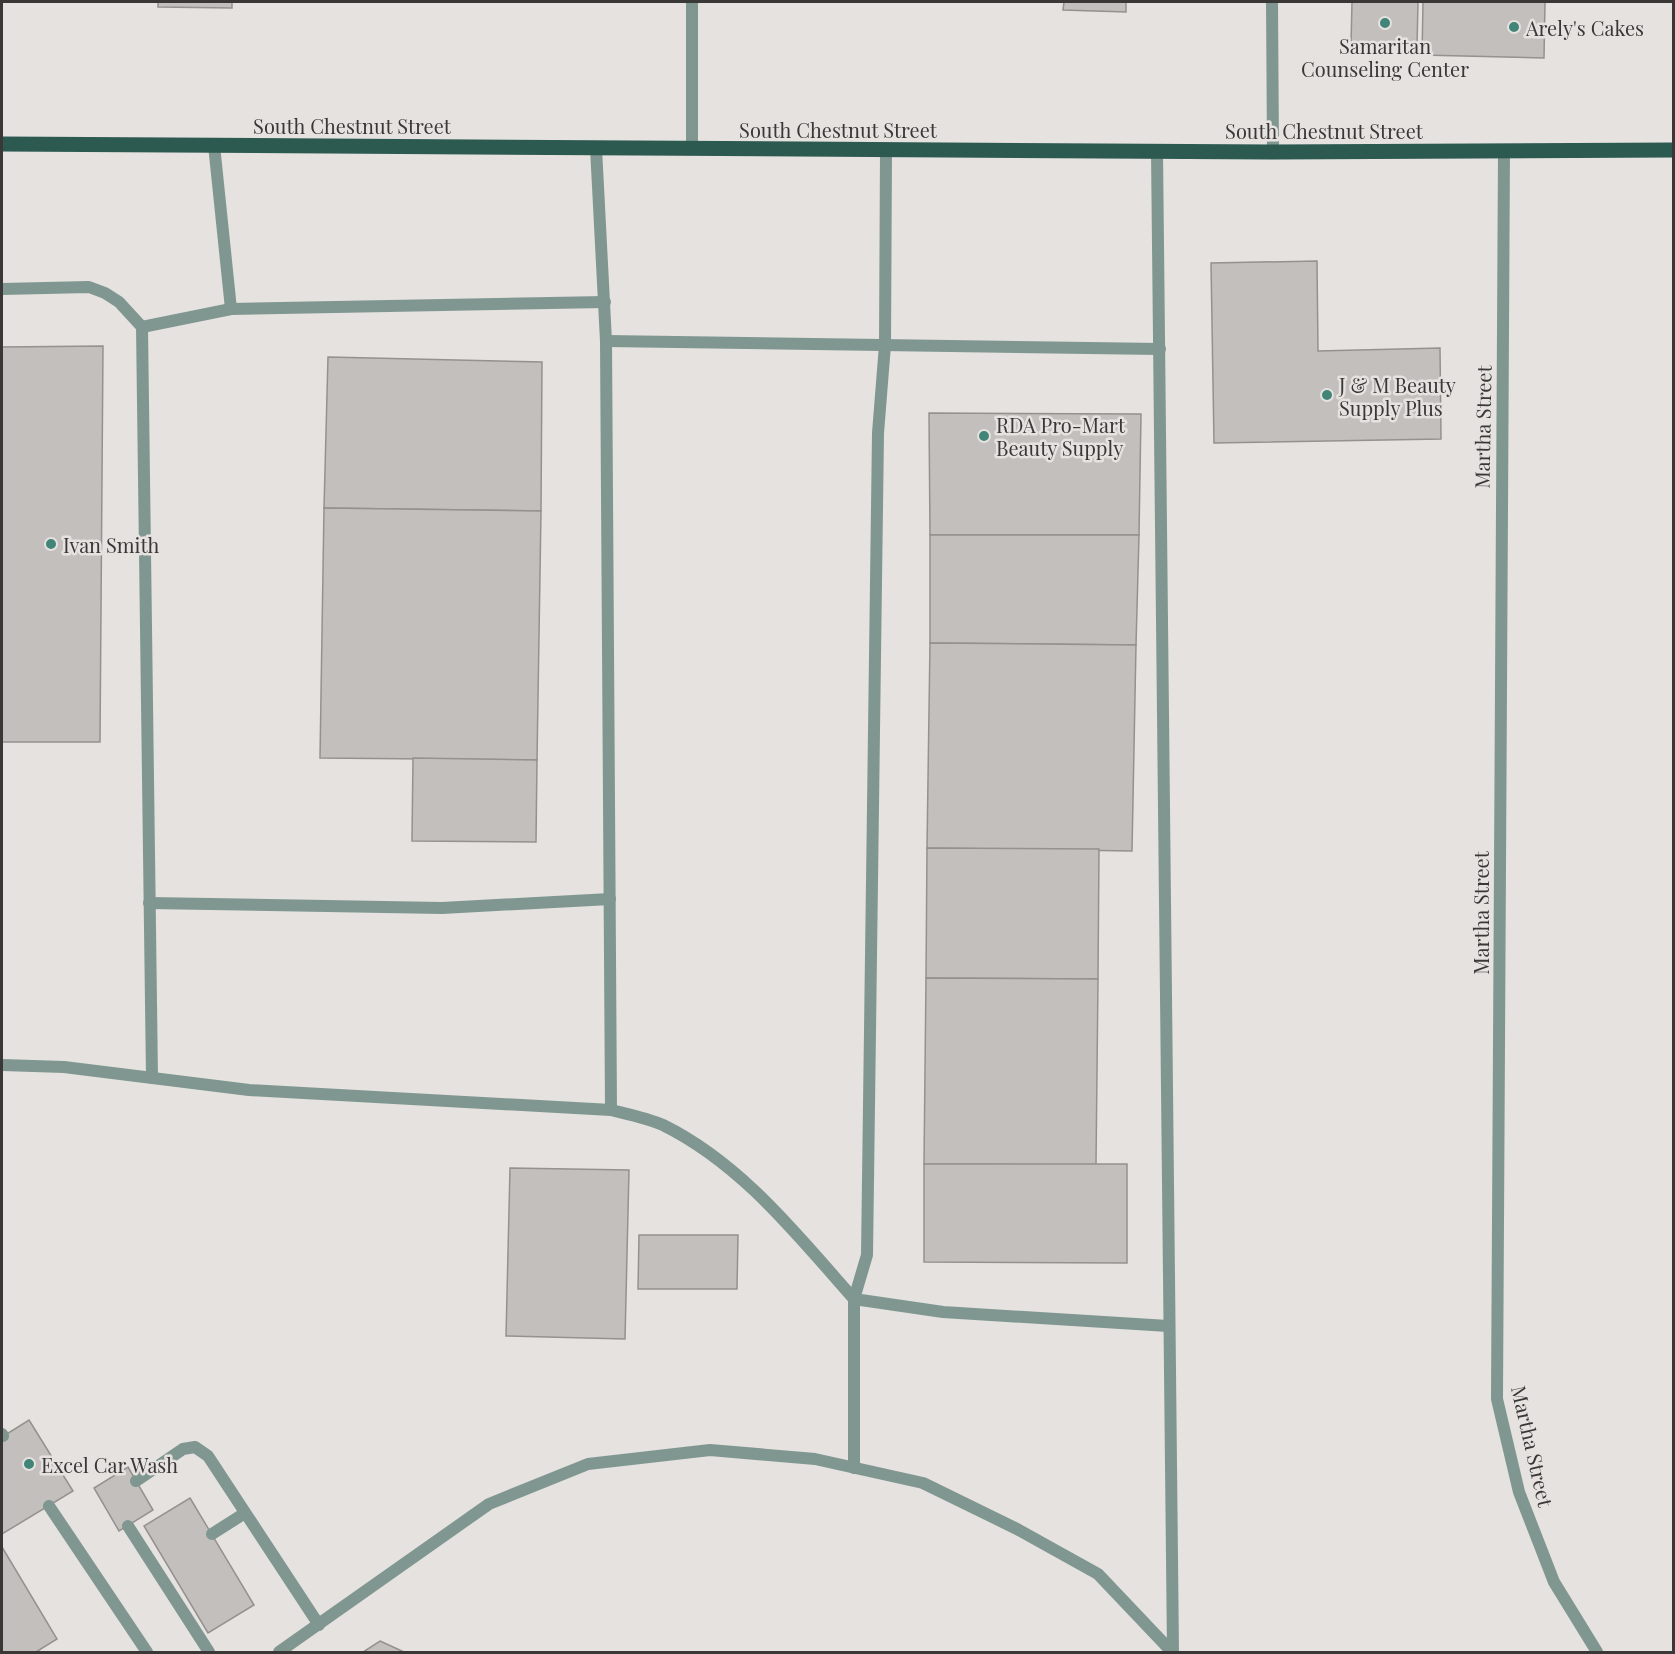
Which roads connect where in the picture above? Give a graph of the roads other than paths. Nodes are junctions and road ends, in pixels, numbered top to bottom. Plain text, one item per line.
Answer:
1 (692, 2) edge
2 (1272, 2) edge
3 (2, 144) edge
4 (214, 145) junction
5 (596, 148) junction
6 (692, 149) junction
7 (886, 150) junction
8 (1674, 150) edge
9 (1157, 151) junction
10 (1273, 152) junction
11 (1504, 152) junction
12 (2, 289) edge
13 (605, 302) junction
14 (231, 309) junction
15 (142, 327) junction
16 (606, 341) junction
17 (885, 345) junction
18 (1160, 349) junction
19 (610, 899) junction
20 (149, 903) junction
21 (2, 1065) edge
22 (152, 1078) junction
23 (610, 1110) junction
24 (854, 1299) junction
25 (1168, 1326) junction
26 (854, 1468) junction
27 (136, 1481) dead end
28 (49, 1506) dead end
29 (245, 1513) junction
30 (128, 1526) dead end
31 (212, 1534) dead end
32 (319, 1625) junction
33 (147, 1653) edge
34 (209, 1653) edge
35 (279, 1653) edge
36 (1172, 1653) edge
37 (1597, 1653) edge

1 - 6 street
2 - 10 street
3 - 4 main road, South Chestnut Street
4 - 5 main road, South Chestnut Street
4 - 14 street
5 - 6 main road, South Chestnut Street
5 - 13 street
6 - 7 main road, South Chestnut Street
7 - 9 main road, South Chestnut Street
7 - 17 street
8 - 11 main road, South Chestnut Street
9 - 10 main road, South Chestnut Street
9 - 18 street
10 - 11 main road, South Chestnut Street
11 - 37 street, Martha Street
12 - 15 street
13 - 14 street
13 - 16 street
14 - 15 street
15 - 20 street
16 - 17 street
16 - 19 street
17 - 18 street
17 - 24 street
18 - 25 street
19 - 20 street
19 - 23 street
20 - 22 street
21 - 22 street
22 - 23 street
23 - 24 street
24 - 25 street
24 - 26 street
25 - 36 street
26 - 32 street
26 - 36 street
27 - 29 street
28 - 33 street
29 - 31 street
29 - 32 street
30 - 34 street
32 - 35 street

